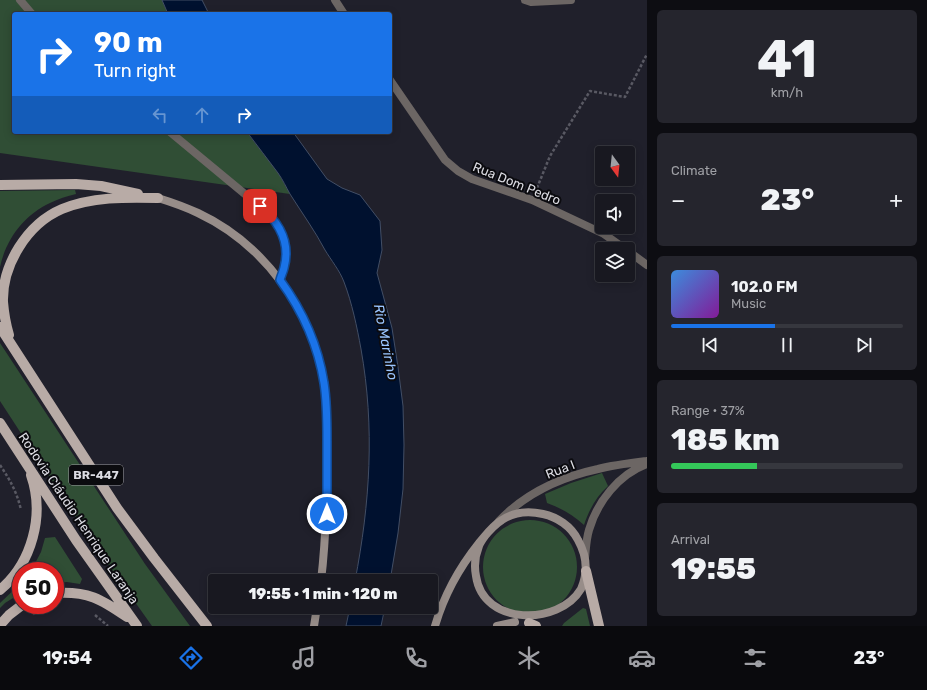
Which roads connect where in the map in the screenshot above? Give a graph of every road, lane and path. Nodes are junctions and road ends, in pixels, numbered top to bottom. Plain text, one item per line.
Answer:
1 (20, 0) edge
2 (335, 0) edge
3 (525, 0) edge
4 (571, 0) edge
5 (30, 12) edge
6 (343, 12) edge
7 (647, 54) edge
8 (392, 83) edge
9 (172, 134) edge
10 (0, 185) edge
11 (158, 198) junction
12 (532, 200) junction
13 (615, 242) edge
14 (635, 256) edge
15 (647, 265) edge
16 (280, 280) junction
17 (0, 327) edge
18 (15, 350) junction
19 (0, 423) edge
20 (647, 462) edge
21 (26, 464) junction
22 (0, 465) edge
23 (21, 516) dead end
24 (493, 527) junction
25 (485, 536) junction
26 (585, 559) junction
27 (586, 571) junction
28 (322, 574) edge
29 (0, 590) edge
30 (64, 592) edge
31 (12, 613) edge
32 (90, 613) dead end
33 (34, 614) edge
34 (316, 614) edge
35 (27, 617) dead end
36 (517, 621) junction
37 (204, 622) edge
38 (135, 623) edge
39 (533, 624) edge
40 (0, 625) edge
41 (108, 626) edge
42 (314, 626) edge
43 (435, 626) edge
44 (497, 626) edge
45 (599, 626) edge

1 - 5 street
2 - 6 street
3 - 4 street
7 - 12 path
8 - 12 street, Rua Dom Pedro
9 - 16 street
10 - 11 main road
11 - 16 main road
11 - 18 main road
12 - 13 street, Rua Dom Pedro
14 - 15 street
16 - 28 main road
17 - 18 main road, BR-447
18 - 37 main road, BR-447
19 - 21 main road, Rodovia Cláudio Henrique Laranja
20 - 24 street, Rua I
20 - 26 street, Rua I
21 - 29 main road
21 - 38 main road, Rodovia Cláudio Henrique Laranja
22 - 23 path
24 - 25 main road
24 - 26 main road
25 - 36 main road
25 - 43 main road
26 - 27 main road
27 - 39 main road
27 - 45 main road
30 - 38 main road
31 - 40 main road
32 - 41 path
33 - 35 path
34 - 42 main road
36 - 39 main road
36 - 44 main road

